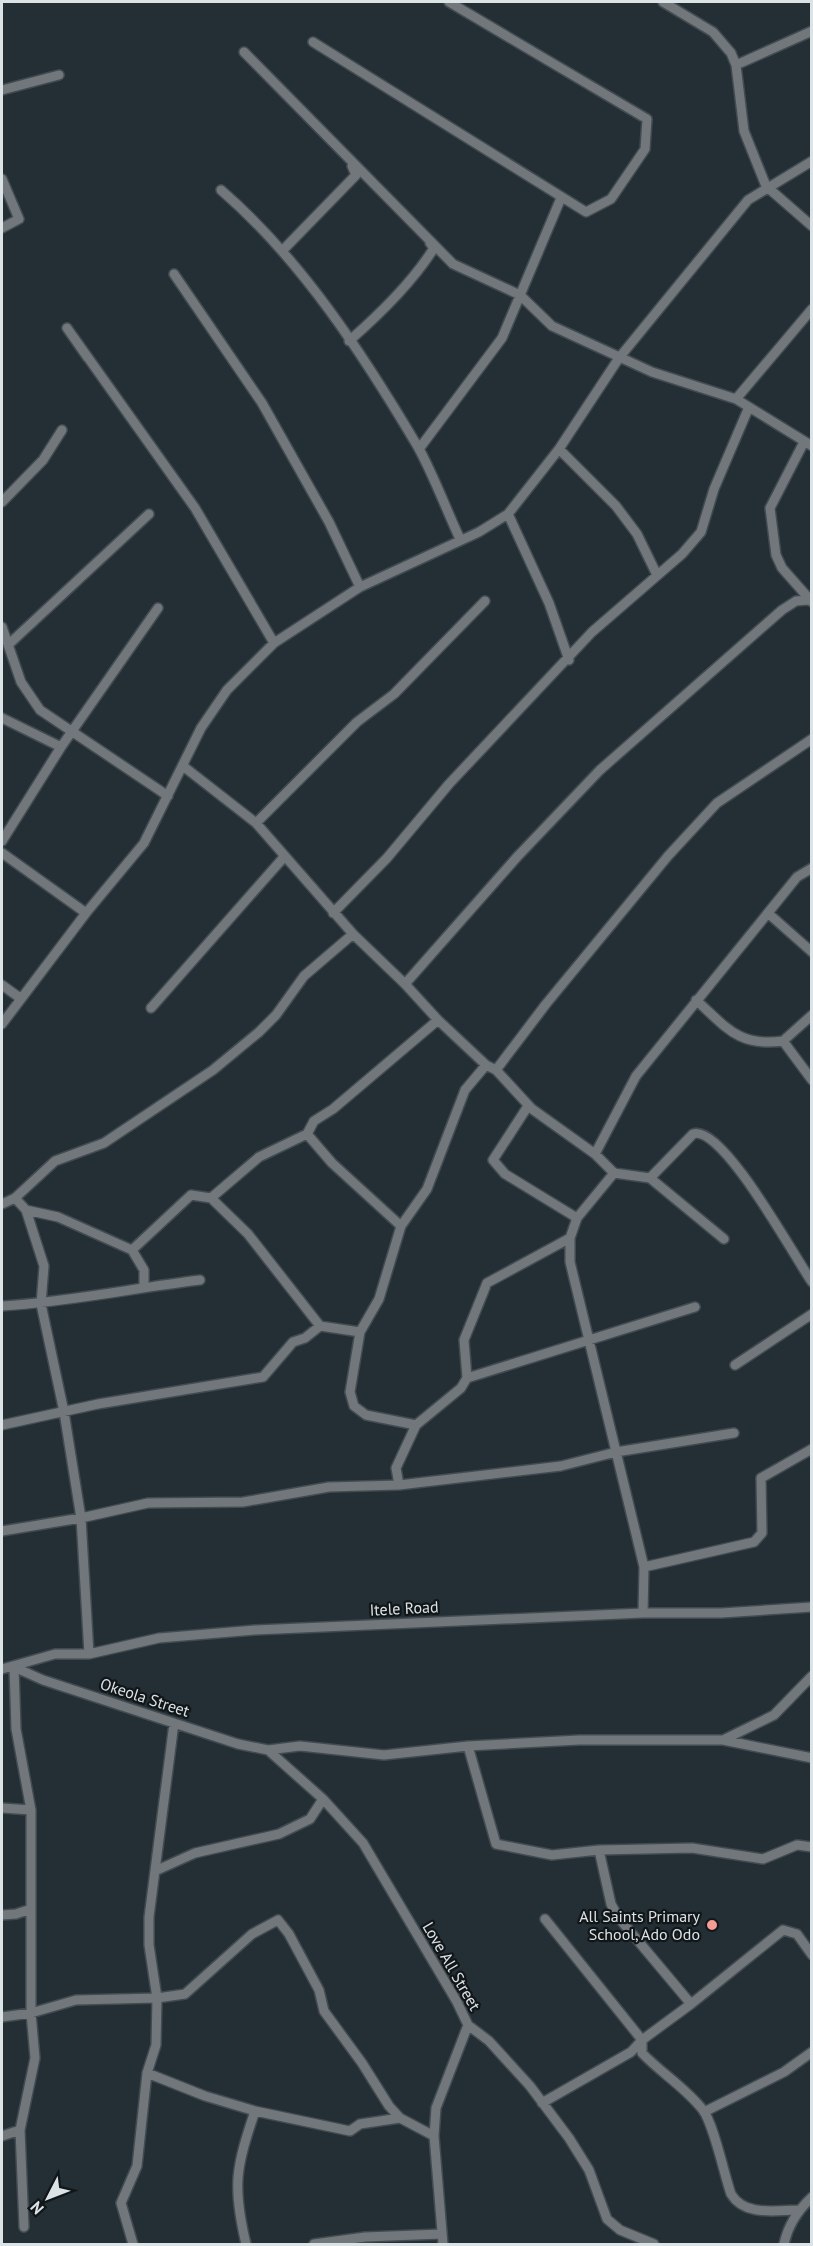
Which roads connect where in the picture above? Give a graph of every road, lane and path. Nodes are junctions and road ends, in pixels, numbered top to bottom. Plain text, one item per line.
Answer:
1 (448, 2) edge
2 (663, 2) edge
3 (812, 31) edge
4 (313, 42) dead end
5 (244, 52) dead end
6 (736, 65) junction
7 (59, 75) dead end
8 (2, 90) edge
9 (812, 161) edge
10 (351, 163) junction
11 (2, 179) edge
12 (766, 186) junction
13 (221, 190) dead end
14 (561, 198) junction
15 (812, 226) edge
16 (2, 228) edge
17 (427, 238) junction
18 (283, 250) junction
19 (174, 274) dead end
20 (520, 295) junction
21 (812, 309) edge
22 (349, 341) junction
23 (88, 358) dead end
24 (619, 358) junction
25 (736, 399) junction
26 (749, 407) junction
27 (62, 430) dead end
28 (808, 444) edge
29 (419, 449) junction
30 (559, 449) junction
31 (2, 502) edge
32 (149, 514) dead end
33 (508, 514) junction
34 (460, 539) junction
35 (657, 575) junction
36 (360, 587) junction
37 (486, 601) dead end
38 (810, 601) edge
39 (158, 608) dead end
40 (2, 627) edge
41 (274, 643) junction
42 (8, 645) junction
43 (569, 660) junction
44 (2, 718) edge
45 (72, 730) junction
46 (812, 739) edge
47 (61, 747) junction
48 (183, 766) junction
49 (168, 796) junction
50 (256, 823) junction
51 (2, 841) edge
52 (2, 853) edge
53 (284, 857) junction
54 (812, 868) edge
55 (86, 912) junction
56 (333, 913) junction
57 (769, 914) junction
58 (353, 934) junction
59 (812, 952) edge
60 (405, 984) junction
61 (2, 985) edge
62 (20, 998) junction
63 (696, 1000) junction
64 (151, 1008) dead end
65 (812, 1015) edge
66 (438, 1020) junction
67 (2, 1024) edge
68 (783, 1041) junction
69 (486, 1065) junction
70 (496, 1070) junction
71 (812, 1080) edge
72 (532, 1109) junction
73 (307, 1134) junction
74 (595, 1154) junction
75 (614, 1173) junction
76 (650, 1178) junction
77 (15, 1198) junction
78 (211, 1198) junction
79 (2, 1204) edge
80 (26, 1210) junction
81 (577, 1218) junction
82 (401, 1226) junction
83 (570, 1238) junction
84 (724, 1239) dead end
85 (132, 1250) junction
86 (200, 1280) dead end
87 (812, 1282) edge
88 (144, 1286) junction
89 (41, 1304) junction
90 (2, 1306) edge
91 (695, 1307) dead end
92 (812, 1314) edge
93 (320, 1326) junction
94 (360, 1332) junction
95 (591, 1341) junction
96 (735, 1365) dead end
97 (467, 1377) junction
98 (64, 1412) junction
99 (2, 1425) edge
100 (417, 1425) junction
101 (734, 1433) dead end
102 (812, 1449) edge
103 (616, 1452) junction
104 (399, 1485) junction
105 (81, 1518) junction
106 (2, 1531) edge
107 (644, 1567) junction
108 (812, 1607) edge
109 (643, 1613) junction
110 (88, 1654) junction
111 (14, 1667) junction
112 (2, 1669) edge
113 (812, 1676) edge
114 (174, 1723) junction
115 (723, 1740) junction
116 (468, 1746) junction
117 (268, 1749) junction
118 (812, 1758) edge
119 (323, 1799) junction
120 (2, 1808) edge
121 (31, 1810) junction
122 (812, 1847) edge
123 (599, 1850) junction
124 (155, 1871) junction
125 (31, 1909) junction
126 (16, 1914) junction
127 (2, 1915) edge
128 (545, 1919) dead end
129 (32, 1929) junction
130 (812, 1955) edge
131 (157, 1998) junction
132 (692, 2004) junction
133 (31, 2013) junction
134 (2, 2017) edge
135 (468, 2025) junction
136 (642, 2040) junction
137 (812, 2052) edge
138 (147, 2073) junction
139 (542, 2103) junction
140 (389, 2106) junction
141 (255, 2111) junction
142 (704, 2112) junction
143 (400, 2118) junction
144 (385, 2122) junction
145 (20, 2130) junction
146 (2, 2136) edge
147 (435, 2136) junction
148 (812, 2197) edge
149 (799, 2210) junction
150 (24, 2227) dead end
151 (442, 2234) junction
152 (133, 2244) edge
153 (246, 2244) edge
154 (314, 2244) edge
155 (443, 2244) edge
156 (654, 2244) edge
157 (784, 2244) edge

1 - 14 street
2 - 6 street
3 - 6 street
4 - 14 street
5 - 10 street
6 - 12 street
7 - 8 street
9 - 12 street
10 - 17 street
10 - 18 street
11 - 16 street
12 - 15 street
12 - 24 street
13 - 18 street
14 - 20 street
17 - 20 street
17 - 22 street
18 - 22 street
19 - 36 street
20 - 24 street
20 - 29 street
21 - 25 street
22 - 29 street
23 - 41 street
24 - 25 street
24 - 30 street
25 - 26 street
26 - 28 street
26 - 35 street
27 - 31 street
28 - 38 street
29 - 34 street
30 - 33 street
30 - 35 street
32 - 42 street
33 - 34 street
33 - 43 street
34 - 36 street
35 - 43 street
36 - 41 street
37 - 50 street
38 - 60 street
39 - 45 street
40 - 42 street
41 - 48 street
42 - 45 street
43 - 56 street
44 - 47 street
45 - 47 street
45 - 49 street
46 - 70 street
47 - 51 street
48 - 49 street
48 - 50 street
49 - 55 street
50 - 53 street
52 - 55 street
53 - 56 street
53 - 64 street
54 - 57 street
55 - 62 street
56 - 58 street
57 - 59 street
57 - 63 street
58 - 60 street
58 - 77 street
60 - 66 street
61 - 62 street
62 - 67 street
63 - 68 street
63 - 74 street
65 - 68 street
66 - 69 street
66 - 73 street
68 - 71 street
69 - 70 street
69 - 82 street
70 - 72 street
72 - 74 street
72 - 81 street
73 - 78 street
73 - 82 street
74 - 75 street
75 - 76 street
75 - 81 street
76 - 84 street
76 - 87 street
77 - 79 street
77 - 80 street
78 - 85 street
78 - 93 street
80 - 85 street
80 - 89 street
81 - 83 street
82 - 94 street
83 - 95 street
83 - 97 street
85 - 88 street
86 - 88 street
88 - 89 street
89 - 90 street
89 - 98 street
91 - 95 street
92 - 96 street
93 - 94 street
93 - 98 street
94 - 100 street
95 - 97 street
95 - 103 street
97 - 100 street
98 - 99 street
98 - 105 street
100 - 104 street
101 - 103 street
102 - 107 street
103 - 104 street
103 - 107 street
104 - 105 street
105 - 106 street
105 - 110 street
107 - 109 street
108 - 109 street, Itele Road
109 - 110 street, Itele Road
110 - 111 street, Itele Road
111 - 112 street, Itele Road
111 - 114 street, Okeola Street
111 - 121 street
113 - 115 street
114 - 117 street, Okeola Street
114 - 124 street
115 - 116 street, Okeola Street
115 - 118 street
116 - 117 street, Okeola Street
116 - 123 street
117 - 119 street, Love All Street
119 - 124 street
119 - 135 street, Love All Street
120 - 121 street
121 - 125 street
122 - 123 street
123 - 132 street
124 - 131 street
125 - 126 street
125 - 129 street
126 - 127 street
126 - 129 street
128 - 136 street
129 - 133 street
130 - 132 street
131 - 133 street
131 - 138 street
131 - 140 street
132 - 136 street
133 - 134 street
133 - 145 street
135 - 139 street, Love All Street
135 - 147 street
136 - 139 street
136 - 142 street
137 - 142 street
138 - 141 street
138 - 152 street
139 - 156 street, Love All Street
140 - 143 street
140 - 144 street
141 - 144 street
141 - 153 street
142 - 149 street
143 - 144 street
143 - 147 street
145 - 146 street
145 - 150 street
147 - 151 street
148 - 149 street
149 - 157 street
151 - 154 street
151 - 155 street

